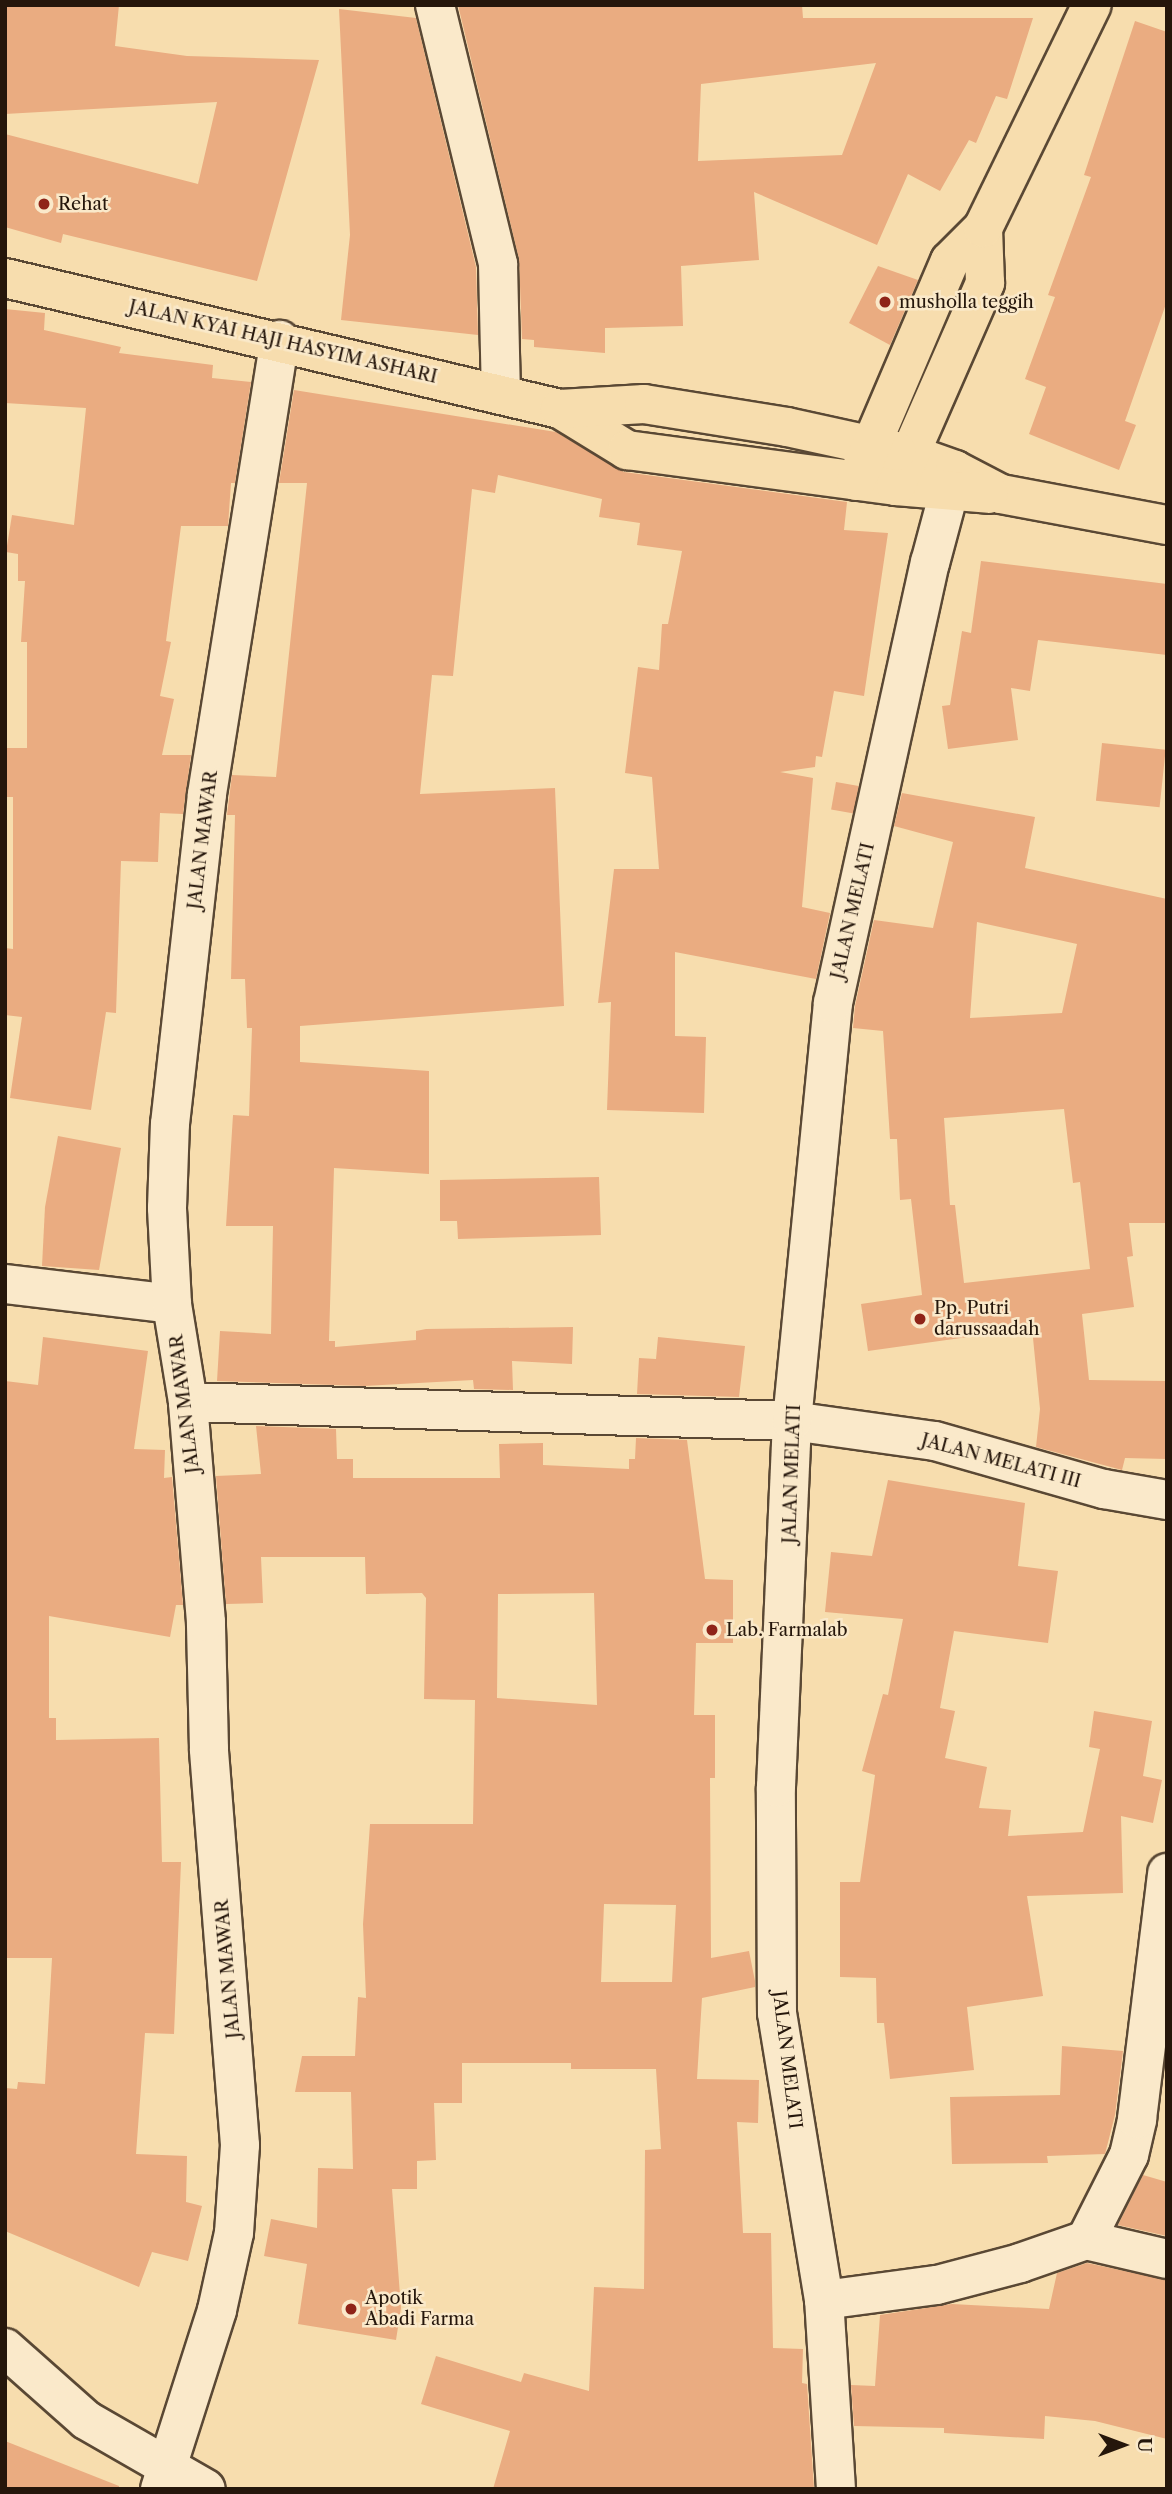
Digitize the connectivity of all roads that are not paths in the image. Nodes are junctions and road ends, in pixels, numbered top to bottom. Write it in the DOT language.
graph roads {
  1 [pos="435,5"];
  2 [pos="1092,5"];
  3 [pos="983,228"];
  4 [pos="5,278"];
  5 [pos="280,340"];
  6 [pos="501,394"];
  7 [pos="560,409"];
  8 [pos="891,462"];
  9 [pos="952,482"];
  10 [pos="1167,525"];
  11 [pos="5,1284"];
  12 [pos="172,1304"];
  13 [pos="188,1402"];
  14 [pos="792,1421"];
  15 [pos="1167,1500"];
  16 [pos="1167,1873"];
  17 [pos="1086,2240"];
  18 [pos="1167,2259"];
  19 [pos="824,2300"];
  20 [pos="5,2348"];
  21 [pos="165,2477"];
  22 [pos="206,2489"];
  23 [pos="836,2489"];
  1 -- 6 [label="street"];
  2 -- 3 [label="main road"];
  3 -- 8 [label="main road"];
  3 -- 8 [label="main road"];
  4 -- 5 [label="main road, JALAN KYAI HAJI HASYIM ASHARI"];
  5 -- 6 [label="main road, JALAN KYAI HAJI HASYIM ASHARI"];
  5 -- 12 [label="street, JALAN MAWAR"];
  6 -- 7 [label="main road, JALAN KYAI HAJI HASYIM ASHARI"];
  7 -- 8 [label="main road, JALAN KYAI HAJI HASYIM ASHARI"];
  7 -- 8 [label="main road, JALAN KYAI HAJI HASYIM ASHARI"];
  8 -- 9 [label="main road, JALAN KYAI HAJI HASYIM ASHARI"];
  9 -- 10 [label="main road, JALAN KYAI HAJI HASYIM ASHARI"];
  9 -- 14 [label="street, JALAN MELATI"];
  11 -- 12 [label="street"];
  12 -- 13 [label="street, JALAN MAWAR"];
  13 -- 14 [label="street, JALAN MELATI III"];
  13 -- 21 [label="street, JALAN MAWAR"];
  14 -- 15 [label="street, JALAN MELATI III"];
  14 -- 19 [label="street, JALAN MELATI"];
  16 -- 17 [label="street"];
  17 -- 18 [label="street"];
  17 -- 19 [label="street"];
  19 -- 23 [label="street, JALAN MELATI"];
  20 -- 21 [label="street"];
  21 -- 22 [label="street"];
}
